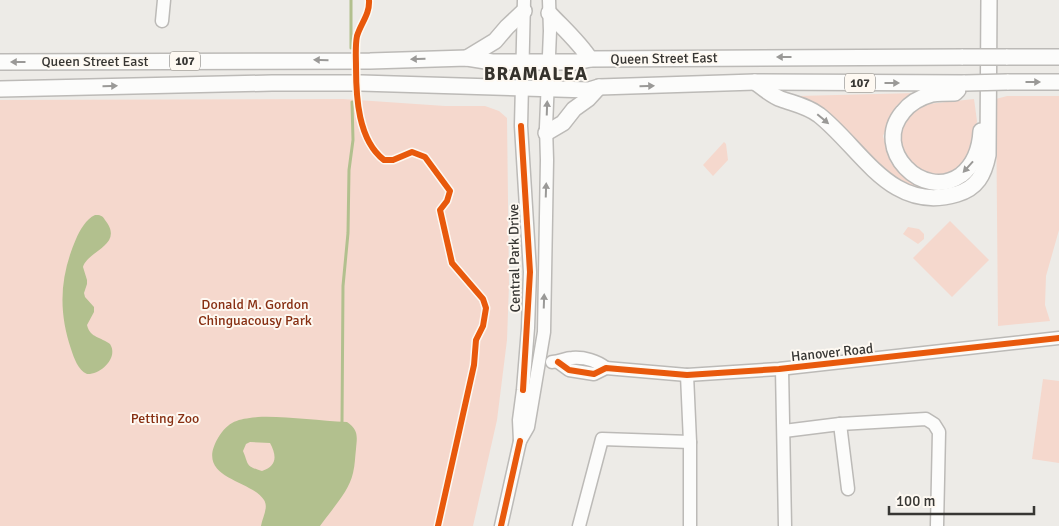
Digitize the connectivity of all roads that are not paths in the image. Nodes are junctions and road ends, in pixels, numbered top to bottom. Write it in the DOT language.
graph roads {
  1 [pos="164,0"];
  2 [pos="981,0"];
  3 [pos="989,0"];
  4 [pos="524,6"];
  5 [pos="549,6"];
  6 [pos="162,21"];
  7 [pos="1059,55"];
  8 [pos="467,58"];
  9 [pos="590,59"];
  10 [pos="0,62"];
  11 [pos="523,62"];
  12 [pos="549,62"];
  13 [pos="755,82"];
  14 [pos="1059,82"];
  15 [pos="965,83"];
  16 [pos="598,87"];
  17 [pos="522,88"];
  18 [pos="0,89"];
  19 [pos="548,89"];
  20 [pos="546,133"];
  21 [pos="1059,338"];
  22 [pos="526,360"];
  23 [pos="539,361"];
  24 [pos="782,369"];
  25 [pos="687,376"];
  26 [pos="840,424"];
  27 [pos="784,431"];
  28 [pos="520,441"];
  29 [pos="690,442"];
  30 [pos="848,489"];
  31 [pos="500,526"];
  32 [pos="579,526"];
  33 [pos="690,526"];
  34 [pos="785,526"];
  35 [pos="937,526"];
  1 -- 6 [label="street"];
  2 -- 15 [label="main road, one-way"];
  13 -- 3 [label="main road, one-way"];
  4 -- 8 [label="main road"];
  4 -- 11 [label="street, Central Park Drive"];
  5 -- 9 [label="main road"];
  5 -- 12 [label="street, Central Park Drive"];
  7 -- 9 [label="main road, Queen Street East / 107, one-way, bridge"];
  8 -- 10 [label="main road, Queen Street East / 107, one-way"];
  8 -- 11 [label="main road, Queen Street East / 107"];
  9 -- 12 [label="main road, Queen Street East / 107"];
  11 -- 12 [label="main road, Queen Street East / 107"];
  11 -- 17 [label="street, Central Park Drive"];
  12 -- 19 [label="street, Central Park Drive"];
  13 -- 15 [label="main road, Queen Street East / 107, one-way"];
  16 -- 13 [label="main road, Queen Street East / 107, one-way"];
  15 -- 14 [label="main road, Queen Street East / 107, one-way, bridge"];
  16 -- 19 [label="main road, Queen Street East / 107"];
  16 -- 20 [label="main road"];
  18 -- 17 [label="main road, Queen Street East / 107, one-way"];
  17 -- 19 [label="main road, Queen Street East / 107"];
  17 -- 22 [label="street, Central Park Drive"];
  20 -- 19 [label="street, Central Park Drive, one-way"];
  23 -- 20 [label="street, Central Park Drive, one-way"];
  21 -- 24 [label="street, Hanover Road"];
  22 -- 23 [label="street, Hanover Road"];
  22 -- 28 [label="street, Central Park Drive"];
  23 -- 25 [label="street, Hanover Road"];
  23 -- 28 [label="street, Central Park Drive"];
  24 -- 25 [label="street, Hanover Road"];
  24 -- 27 [label="street"];
  25 -- 29 [label="street"];
  26 -- 27 [label="street"];
  26 -- 30 [label="street"];
  26 -- 35 [label="street"];
  27 -- 34 [label="street"];
  28 -- 31 [label="street, Central Park Drive"];
  29 -- 32 [label="street"];
  29 -- 33 [label="street"];
}
